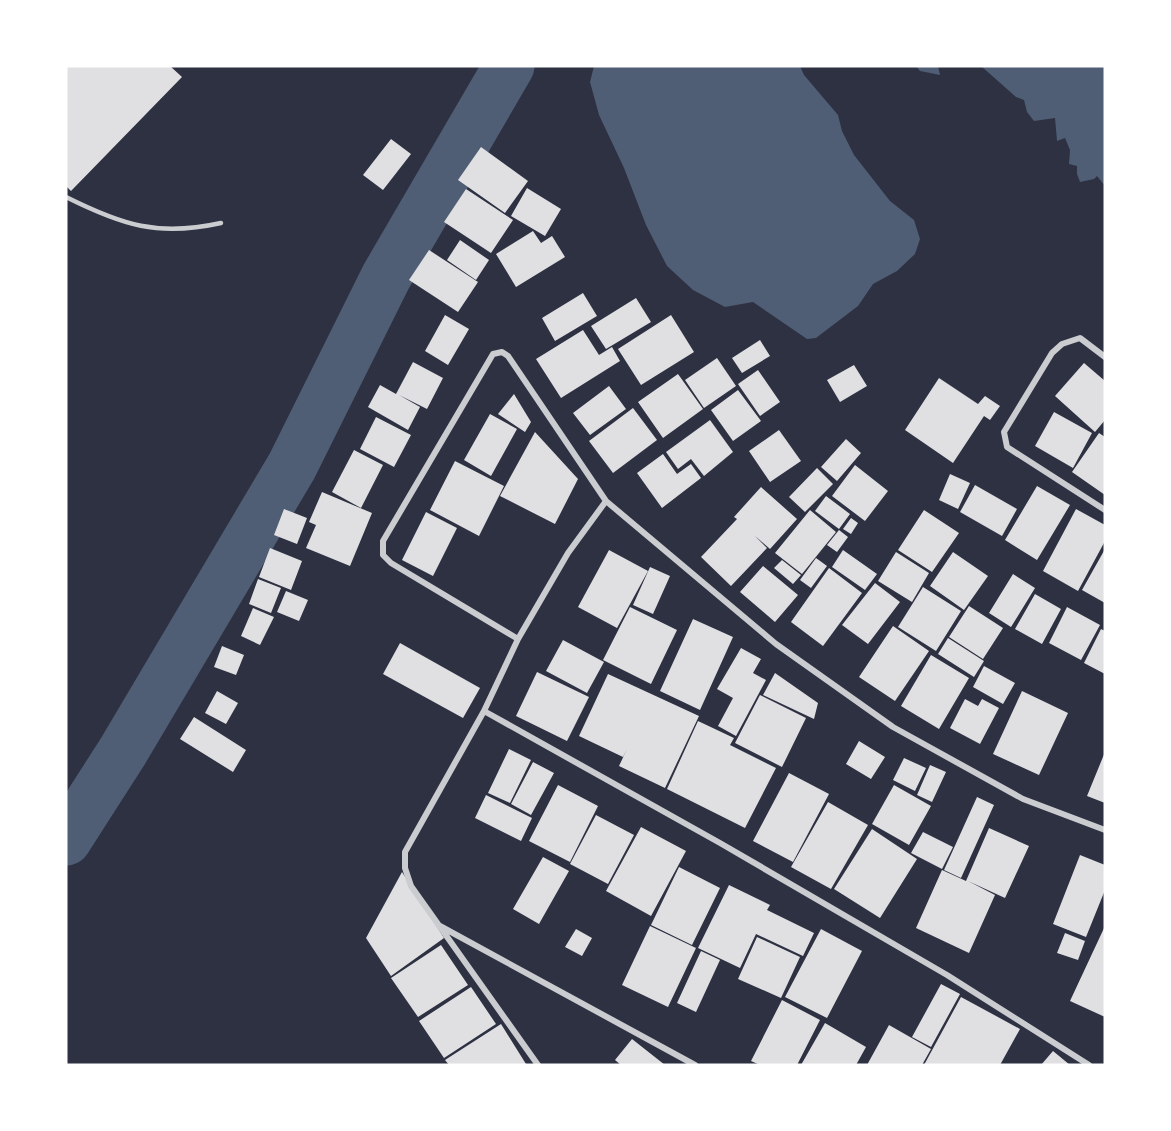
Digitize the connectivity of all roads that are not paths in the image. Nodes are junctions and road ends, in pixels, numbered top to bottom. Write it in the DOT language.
graph roads {
  1 [pos="66,197"];
  2 [pos="221,223"];
  3 [pos="1105,357"];
  4 [pos="606,501"];
  5 [pos="1105,510"];
  6 [pos="518,639"];
  7 [pos="484,711"];
  8 [pos="1105,830"];
  9 [pos="439,925"];
  10 [pos="538,1065"];
  11 [pos="695,1065"];
  12 [pos="1089,1065"];
  1 -- 2 [label="lane"];
  3 -- 5 [label="street"];
  4 -- 6 [label="street"];
  4 -- 6 [label="street"];
  4 -- 8 [label="street"];
  6 -- 7 [label="street"];
  7 -- 9 [label="street"];
  7 -- 12 [label="street"];
  9 -- 10 [label="street"];
  9 -- 11 [label="street"];
}
